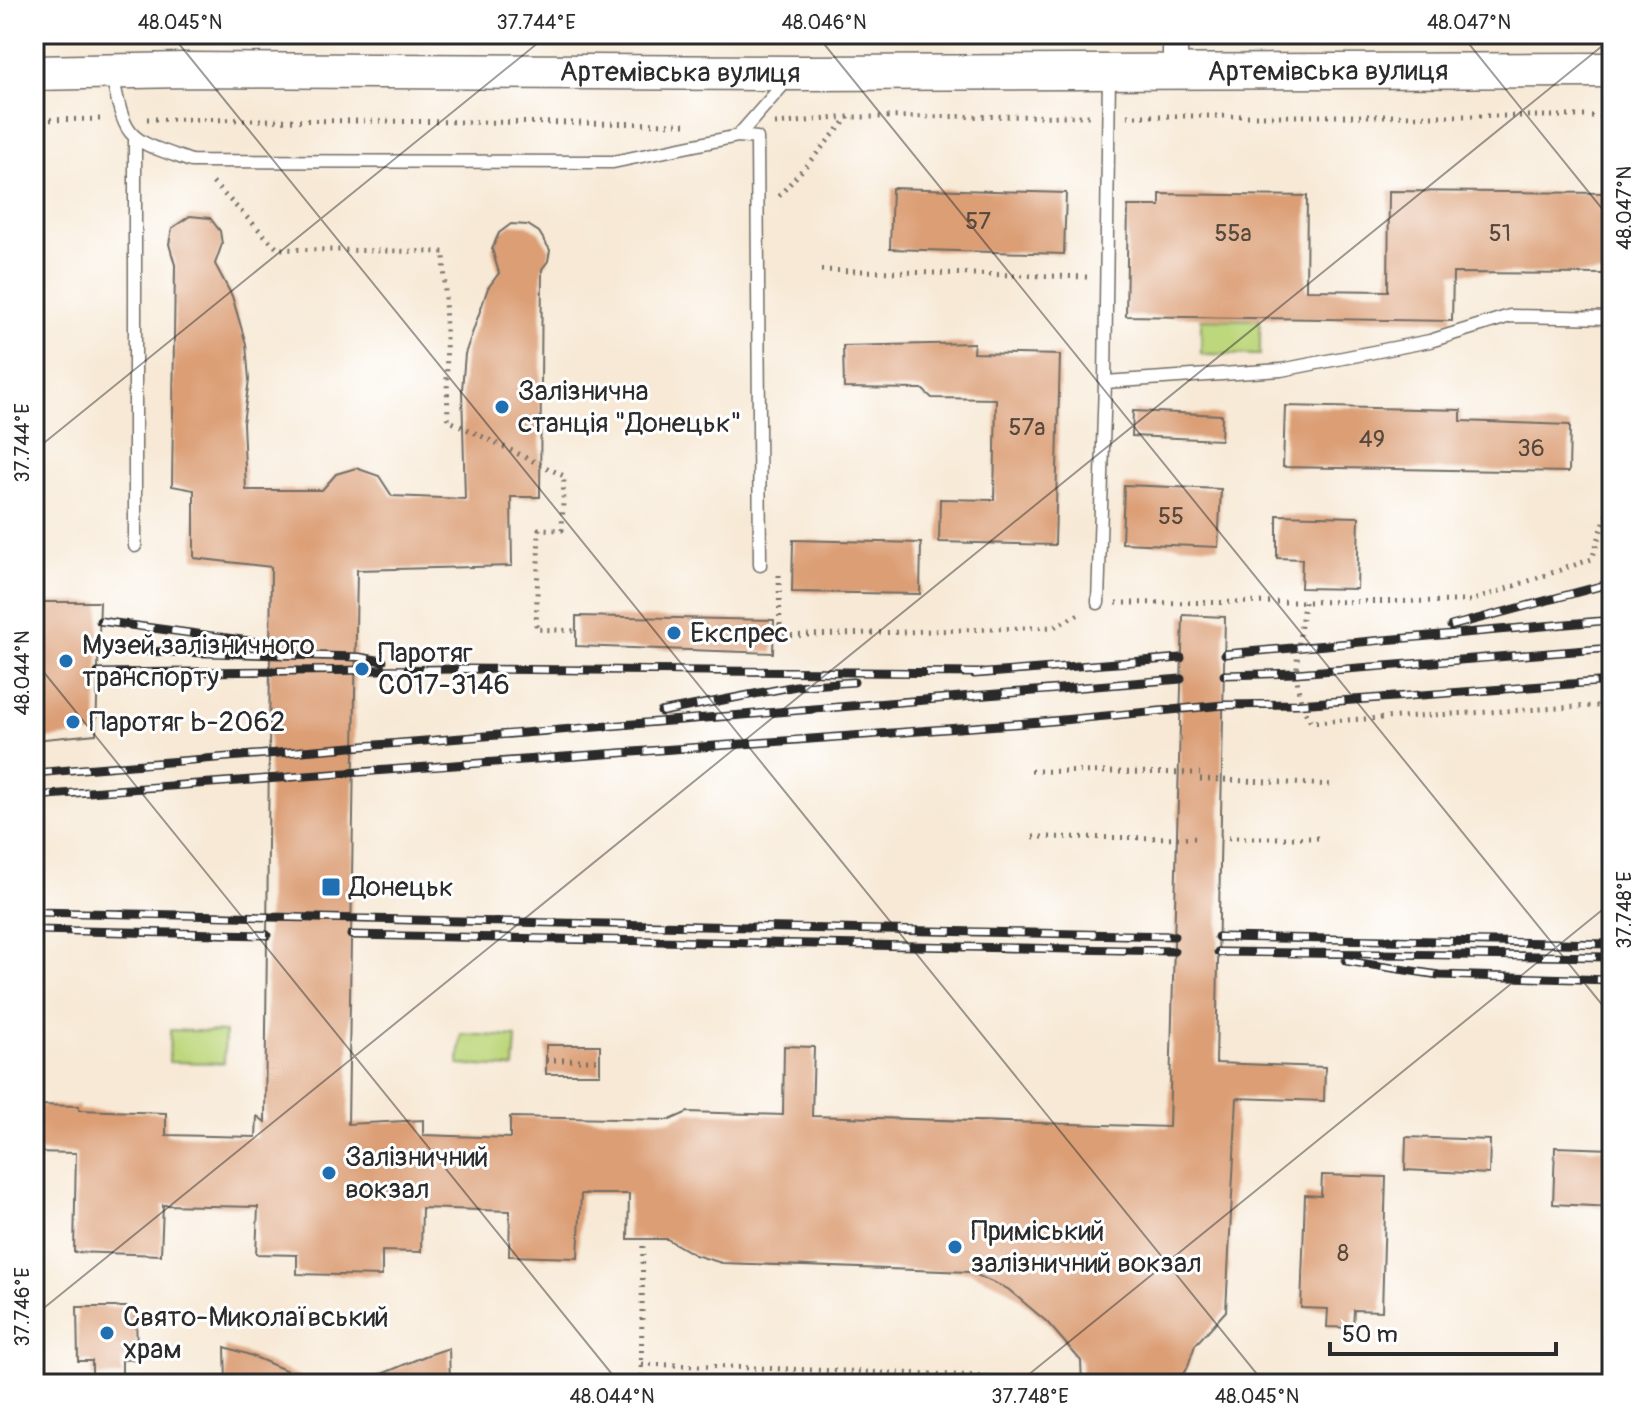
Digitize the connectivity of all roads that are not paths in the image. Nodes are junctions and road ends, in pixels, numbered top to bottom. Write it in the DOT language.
graph roads {
  1 [pos="1175,34"];
  2 [pos="1612,70"];
  3 [pos="112,71"];
  4 [pos="1109,71"];
  5 [pos="1175,72"];
  6 [pos="34,73"];
  7 [pos="794,73"];
  8 [pos="738,136"];
  9 [pos="135,141"];
  10 [pos="1612,318"];
  11 [pos="1105,382"];
  12 [pos="135,546"];
  13 [pos="760,565"];
  14 [pos="1098,603"];
  1 -- 5 [label="street"];
  2 -- 5 [label="main road, Артемівська вулиця"];
  3 -- 6 [label="main road, Артемівська вулиця"];
  3 -- 7 [label="main road, Артемівська вулиця"];
  3 -- 9 [label="lane"];
  4 -- 5 [label="main road, Артемівська вулиця"];
  4 -- 7 [label="main road, Артемівська вулиця"];
  4 -- 11 [label="lane"];
  7 -- 8 [label="lane"];
  8 -- 9 [label="lane"];
  8 -- 13 [label="lane"];
  9 -- 12 [label="lane"];
  10 -- 11 [label="lane"];
  11 -- 14 [label="lane"];
}
